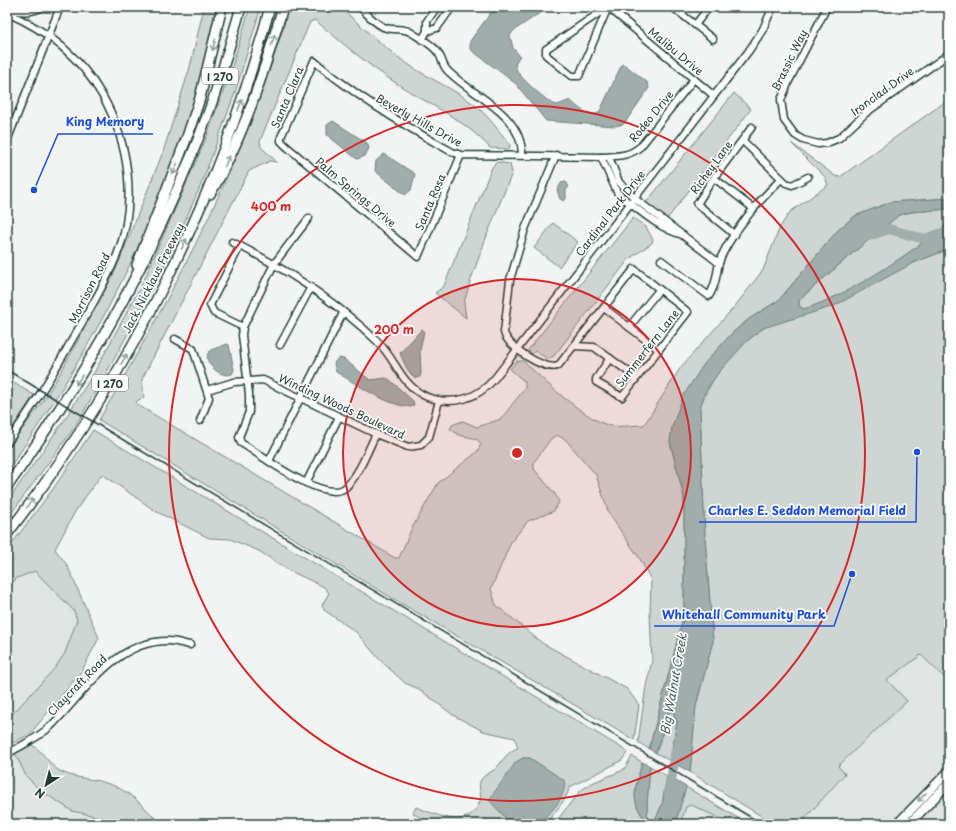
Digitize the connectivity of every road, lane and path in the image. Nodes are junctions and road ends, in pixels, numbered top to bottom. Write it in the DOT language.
graph roads {
  1 [pos="42,7"];
  2 [pos="60,7"];
  3 [pos="222,7"];
  4 [pos="241,7"];
  5 [pos="270,7"];
  6 [pos="283,7"];
  7 [pos="360,7"];
  8 [pos="437,7"];
  9 [pos="452,7"];
  10 [pos="608,7"];
  11 [pos="709,7"];
  12 [pos="774,7"];
  13 [pos="827,7"];
  14 [pos="675,9"];
  15 [pos="7,10"];
  16 [pos="7,13"];
  17 [pos="695,25"];
  18 [pos="427,31"];
  19 [pos="48,35"];
  20 [pos="713,39"];
  21 [pos="422,40"];
  22 [pos="949,54"];
  23 [pos="314,61"];
  24 [pos="694,78"];
  25 [pos="713,95"];
  26 [pos="752,127"];
  27 [pos="803,140"];
  28 [pos="7,141"];
  29 [pos="281,141"];
  30 [pos="743,141"];
  31 [pos="461,155"];
  32 [pos="522,155"];
  33 [pos="556,155"];
  34 [pos="617,156"];
  35 [pos="600,157"];
  36 [pos="609,157"];
  37 [pos="808,177"];
  38 [pos="714,178"];
  39 [pos="780,179"];
  40 [pos="632,200"];
  41 [pos="754,209"];
  42 [pos="309,218"];
  43 [pos="195,220"];
  44 [pos="735,235"];
  45 [pos="232,242"];
  46 [pos="240,246"];
  47 [pos="418,257"];
  48 [pos="661,260"];
  49 [pos="719,263"];
  50 [pos="274,264"];
  51 [pos="132,284"];
  52 [pos="311,287"];
  53 [pos="659,290"];
  54 [pos="604,308"];
  55 [pos="343,313"];
  56 [pos="243,327"];
  57 [pos="630,327"];
  58 [pos="175,339"];
  59 [pos="280,345"];
  60 [pos="574,346"];
  61 [pos="517,349"];
  62 [pos="658,349"];
  63 [pos="610,358"];
  64 [pos="636,377"];
  65 [pos="248,380"];
  66 [pos="207,390"];
  67 [pos="300,398"];
  68 [pos="439,401"];
  69 [pos="339,417"];
  70 [pos="200,421"];
  71 [pos="376,434"];
  72 [pos="7,443"];
  73 [pos="269,461"];
  74 [pos="306,484"];
  75 [pos="7,487"];
  76 [pos="7,534"];
  77 [pos="190,645"];
  78 [pos="7,754"];
  79 [pos="949,771"];
  80 [pos="949,783"];
  81 [pos="897,824"];
  82 [pos="909,824"];
  1 -- 15 [label="street"];
  2 -- 19 [label="street"];
  3 -- 51 [label="highway, one-way"];
  4 -- 51 [label="highway, Jack Nicklaus Freeway / I 270"];
  43 -- 5 [label="highway, Jack Nicklaus Freeway / I 270, one-way"];
  43 -- 6 [label="highway, one-way"];
  7 -- 21 [label="street"];
  8 -- 18 [label="street"];
  9 -- 18 [label="street"];
  10 -- 10 [label="street"];
  10 -- 24 [label="street, Malibu Drive"];
  11 -- 17 [label="street"];
  12 -- 25 [label="street, Cardinal Park Drive"];
  13 -- 27 [label="street, Brassic Way"];
  14 -- 17 [label="street"];
  16 -- 19 [label="street, Morrison Road"];
  17 -- 20 [label="street"];
  18 -- 21 [label="street"];
  19 -- 28 [label="street"];
  19 -- 72 [label="street, Morrison Road"];
  21 -- 32 [label="street"];
  22 -- 27 [label="street, Ironclad Drive"];
  23 -- 29 [label="street, Santa Clara"];
  23 -- 31 [label="street, Beverly Hills Drive"];
  24 -- 25 [label="street, Malibu Drive"];
  24 -- 34 [label="street, Rodeo Drive"];
  25 -- 40 [label="street, Cardinal Park Drive"];
  26 -- 30 [label="street, Richey Lane"];
  29 -- 47 [label="street, Palm Springs Drive"];
  30 -- 38 [label="street, Richey Lane"];
  30 -- 39 [label="street, Richey Lane"];
  31 -- 32 [label="street, Beverly Hills Drive"];
  31 -- 47 [label="street, Santa Rosa"];
  32 -- 33 [label="street, Beverly Hills Drive"];
  33 -- 35 [label="street, Beverly Hills Drive"];
  33 -- 61 [label="street"];
  34 -- 36 [label="street, Beverly Hills Drive"];
  35 -- 36 [label="street, Beverly Hills Drive"];
  35 -- 40 [label="street"];
  36 -- 40 [label="street"];
  37 -- 39 [label="street"];
  38 -- 41 [label="street"];
  38 -- 44 [label="street, Richey Lane"];
  39 -- 41 [label="street"];
  40 -- 49 [label="street"];
  40 -- 61 [label="street, Cardinal Park Drive"];
  41 -- 44 [label="street"];
  42 -- 50 [label="street"];
  76 -- 43 [label="highway, Jack Nicklaus Freeway / I 270, one-way"];
  44 -- 49 [label="street"];
  45 -- 46 [label="street"];
  46 -- 50 [label="street"];
  46 -- 56 [label="street"];
  48 -- 49 [label="street"];
  50 -- 52 [label="street"];
  50 -- 56 [label="street"];
  51 -- 75 [label="highway, Jack Nicklaus Freeway / I 270, one-way"];
  52 -- 55 [label="street"];
  52 -- 59 [label="street"];
  53 -- 54 [label="street"];
  53 -- 57 [label="street"];
  53 -- 62 [label="street, Summerfern Lane"];
  54 -- 57 [label="street"];
  54 -- 60 [label="street"];
  55 -- 67 [label="street"];
  55 -- 68 [label="street"];
  56 -- 65 [label="street"];
  57 -- 62 [label="street"];
  58 -- 66 [label="street"];
  60 -- 61 [label="street"];
  60 -- 63 [label="street"];
  61 -- 68 [label="street, Cardinal Park Drive"];
  62 -- 64 [label="street, Summerfern Lane"];
  63 -- 64 [label="street"];
  63 -- 64 [label="street, Summerfern Lane"];
  65 -- 66 [label="street, Winding Woods Boulevard"];
  65 -- 67 [label="street, Winding Woods Boulevard"];
  65 -- 73 [label="street"];
  66 -- 70 [label="street"];
  67 -- 69 [label="street, Winding Woods Boulevard"];
  67 -- 73 [label="street"];
  68 -- 71 [label="street, Winding Woods Boulevard"];
  69 -- 71 [label="street, Winding Woods Boulevard"];
  69 -- 74 [label="street"];
  71 -- 74 [label="street"];
  73 -- 74 [label="street"];
  77 -- 78 [label="street, Claycraft Road"];
  79 -- 81 [label="main road, one-way"];
  80 -- 82 [label="main road"];
}
